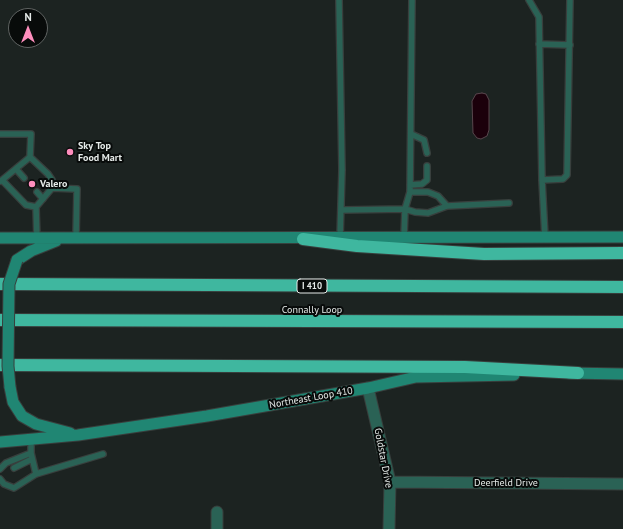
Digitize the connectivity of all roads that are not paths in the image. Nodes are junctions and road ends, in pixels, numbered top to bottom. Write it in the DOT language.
graph roads {
  1 [pos="339,0"];
  2 [pos="412,0"];
  3 [pos="529,0"];
  4 [pos="570,0"];
  5 [pos="539,44"];
  6 [pos="570,45"];
  7 [pos="0,134"];
  8 [pos="411,134"];
  9 [pos="428,153"];
  10 [pos="30,158"];
  11 [pos="427,166"];
  12 [pos="16,169"];
  13 [pos="24,178"];
  14 [pos="542,180"];
  15 [pos="2,181"];
  16 [pos="52,188"];
  17 [pos="410,188"];
  18 [pos="37,192"];
  19 [pos="43,198"];
  20 [pos="509,203"];
  21 [pos="447,206"];
  22 [pos="36,207"];
  23 [pos="405,209"];
  24 [pos="341,210"];
  25 [pos="545,237"];
  26 [pos="623,237"];
  27 [pos="0,238"];
  28 [pos="64,238"];
  29 [pos="76,238"];
  30 [pos="303,238"];
  31 [pos="340,238"];
  32 [pos="404,238"];
  33 [pos="37,239"];
  34 [pos="623,252"];
  35 [pos="0,284"];
  36 [pos="623,287"];
  37 [pos="0,320"];
  38 [pos="623,322"];
  39 [pos="0,366"];
  40 [pos="578,373"];
  41 [pos="623,374"];
  42 [pos="368,388"];
  43 [pos="78,435"];
  44 [pos="31,439"];
  45 [pos="0,442"];
  46 [pos="103,454"];
  47 [pos="32,456"];
  48 [pos="25,464"];
  49 [pos="14,468"];
  50 [pos="0,469"];
  51 [pos="19,473"];
  52 [pos="36,474"];
  53 [pos="4,482"];
  54 [pos="390,482"];
  55 [pos="623,484"];
  56 [pos="217,512"];
  57 [pos="217,529"];
  58 [pos="389,529"];
  1 -- 24 [label="lane"];
  2 -- 8 [label="lane"];
  3 -- 5 [label="lane"];
  4 -- 6 [label="lane"];
  5 -- 6 [label="lane"];
  5 -- 14 [label="lane"];
  6 -- 14 [label="lane"];
  7 -- 10 [label="lane"];
  8 -- 9 [label="lane"];
  8 -- 17 [label="lane"];
  10 -- 12 [label="lane"];
  10 -- 16 [label="lane"];
  11 -- 17 [label="lane"];
  12 -- 13 [label="lane"];
  12 -- 15 [label="lane"];
  14 -- 25 [label="lane"];
  15 -- 22 [label="lane"];
  16 -- 19 [label="lane"];
  16 -- 29 [label="lane"];
  17 -- 21 [label="lane"];
  17 -- 23 [label="lane"];
  18 -- 19 [label="lane"];
  19 -- 22 [label="lane"];
  20 -- 21 [label="lane"];
  21 -- 23 [label="lane"];
  22 -- 33 [label="lane"];
  23 -- 24 [label="lane"];
  23 -- 32 [label="lane"];
  24 -- 31 [label="lane"];
  25 -- 26 [label="main road"];
  25 -- 32 [label="main road"];
  27 -- 33 [label="main road"];
  28 -- 29 [label="main road"];
  28 -- 33 [label="main road"];
  28 -- 43 [label="main road, bridge"];
  29 -- 30 [label="main road"];
  30 -- 31 [label="main road"];
  30 -- 34 [label="highway"];
  31 -- 32 [label="main road"];
  35 -- 36 [label="highway, I 410"];
  37 -- 38 [label="highway, Connally Loop"];
  39 -- 40 [label="highway"];
  40 -- 41 [label="main road, Northeast Loop 410"];
  40 -- 42 [label="main road, Northeast Loop 410"];
  42 -- 43 [label="main road, Northeast Loop 410"];
  42 -- 54 [label="street, Goldstar Drive"];
  43 -- 44 [label="main road, Northeast Loop 410"];
  44 -- 45 [label="main road, Northeast Loop 410"];
  44 -- 47 [label="lane"];
  46 -- 52 [label="lane"];
  47 -- 48 [label="lane"];
  47 -- 50 [label="lane"];
  47 -- 52 [label="lane"];
  48 -- 49 [label="lane"];
  48 -- 51 [label="lane"];
  52 -- 53 [label="lane"];
  54 -- 55 [label="street, Deerfield Drive"];
  54 -- 58 [label="street, Goldstar Drive"];
  56 -- 57 [label="street"];
}
